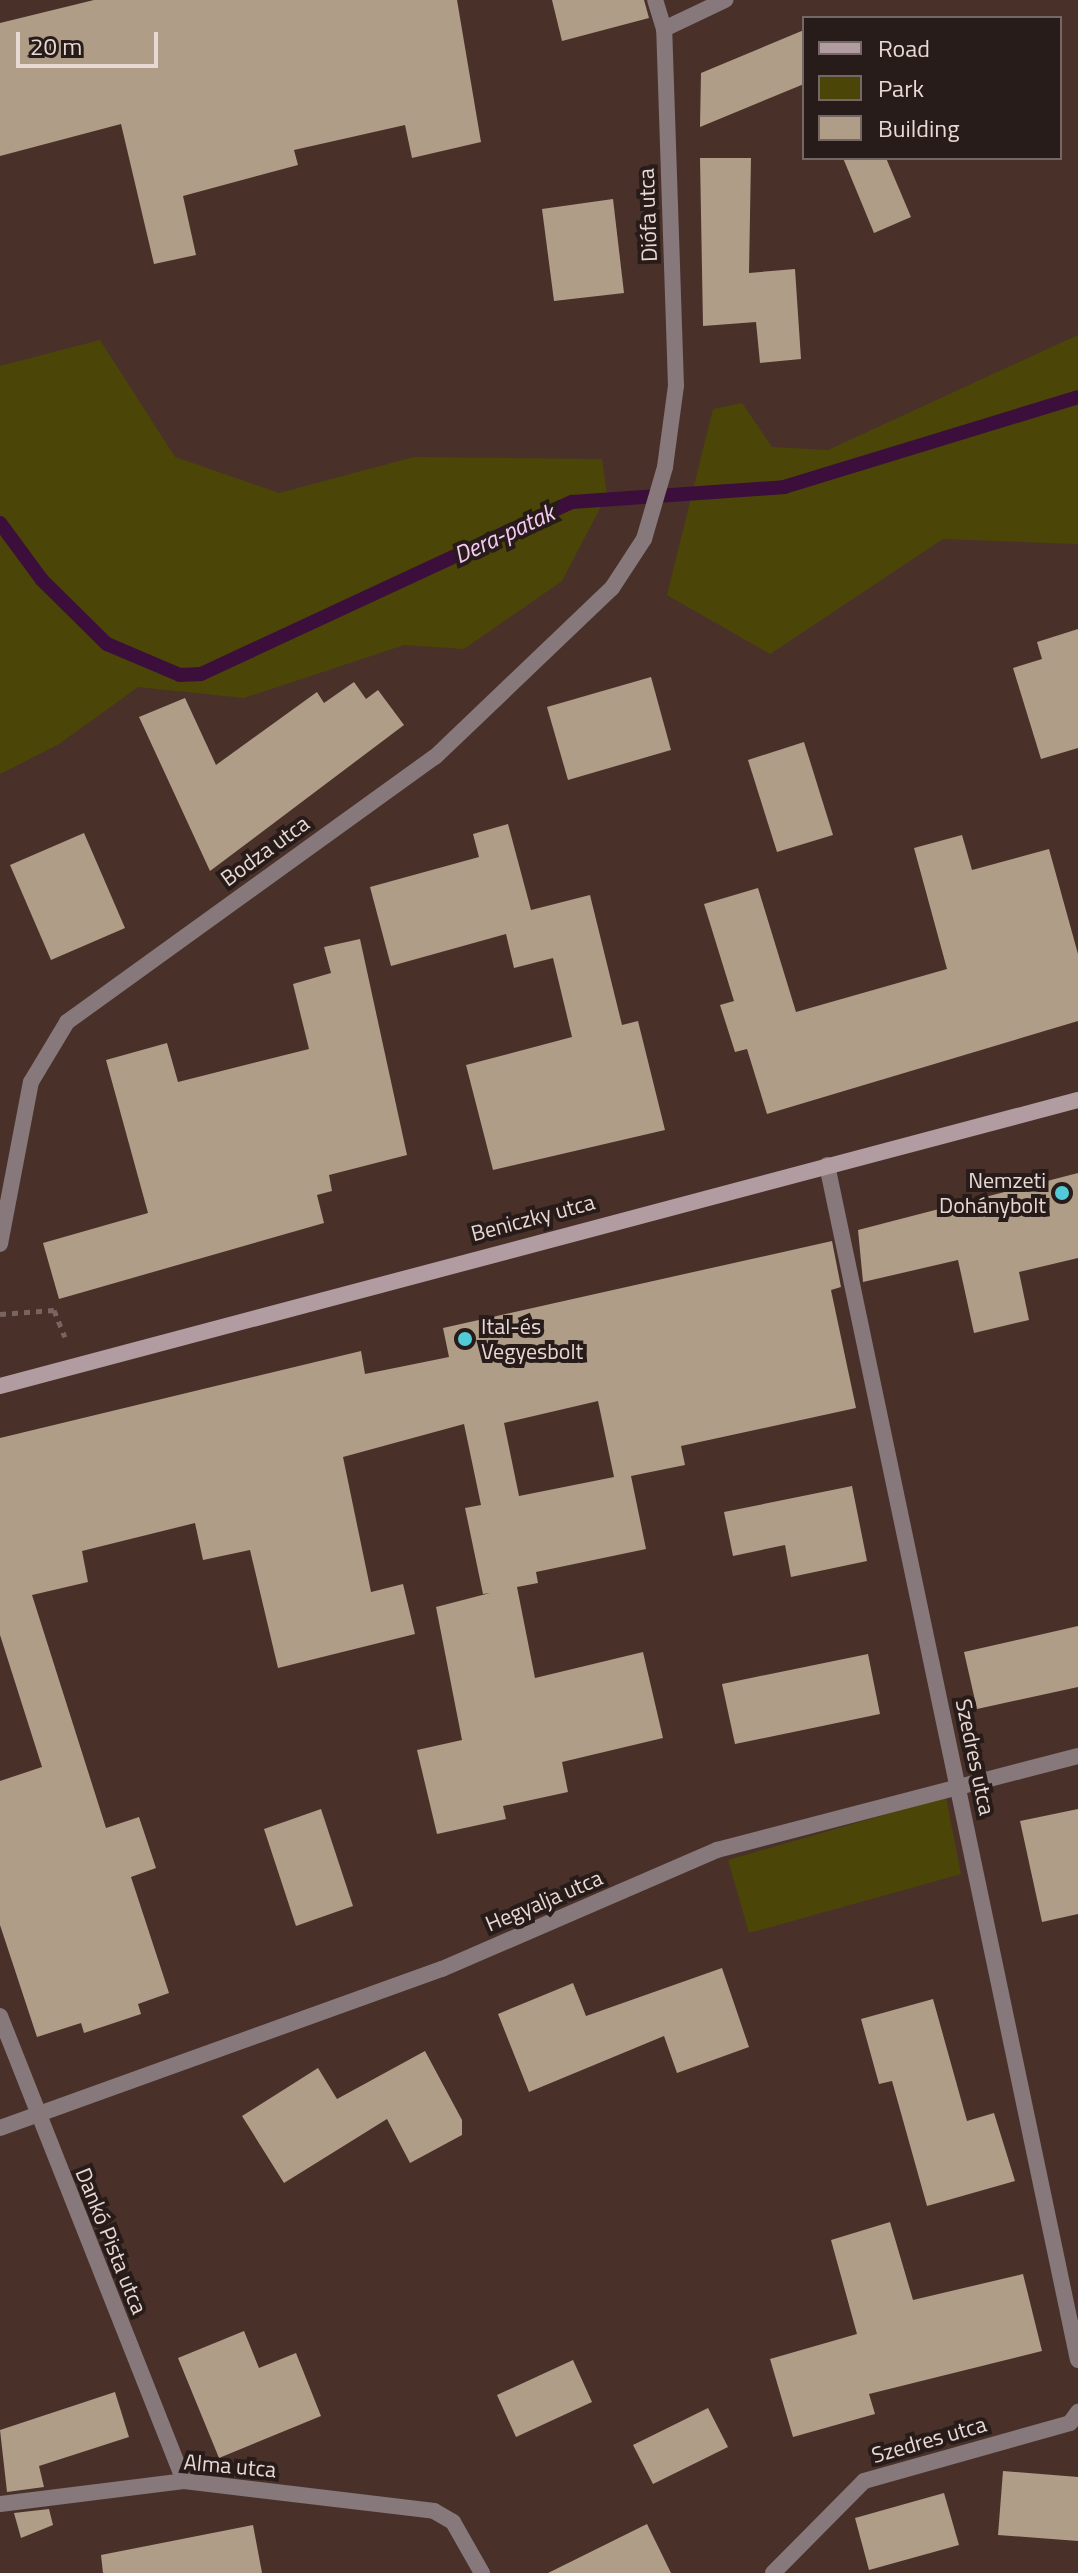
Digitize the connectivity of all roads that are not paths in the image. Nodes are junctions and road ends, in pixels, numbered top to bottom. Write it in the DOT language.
graph roads {
  1 [pos="655,0"];
  2 [pos="725,0"];
  3 [pos="664,29"];
  4 [pos="644,539"];
  5 [pos="1078,1100"];
  6 [pos="827,1165"];
  7 [pos="0,1244"];
  8 [pos="0,1386"];
  9 [pos="1078,1756"];
  10 [pos="958,1782"];
  11 [pos="0,2016"];
  12 [pos="36,2115"];
  13 [pos="0,2128"];
  14 [pos="1078,2360"];
  15 [pos="1078,2412"];
  16 [pos="184,2481"];
  17 [pos="0,2504"];
  18 [pos="482,2573"];
  19 [pos="773,2573"];
  1 -- 3 [label="street, Diófa utca"];
  2 -- 3 [label="street"];
  3 -- 4 [label="street, Diófa utca"];
  4 -- 7 [label="street, Bodza utca"];
  5 -- 6 [label="main road, Beniczky utca"];
  6 -- 8 [label="main road, Beniczky utca"];
  6 -- 10 [label="street, Szedres utca"];
  9 -- 10 [label="street, Hegyalja utca"];
  10 -- 12 [label="street, Hegyalja utca"];
  10 -- 14 [label="street, Szedres utca"];
  11 -- 12 [label="street, Dankó Pista utca"];
  12 -- 13 [label="street, Hegyalja utca"];
  12 -- 16 [label="street, Dankó Pista utca"];
  15 -- 19 [label="street, Szedres utca"];
  16 -- 17 [label="street, Alma utca"];
  16 -- 18 [label="street, Alma utca"];
}
